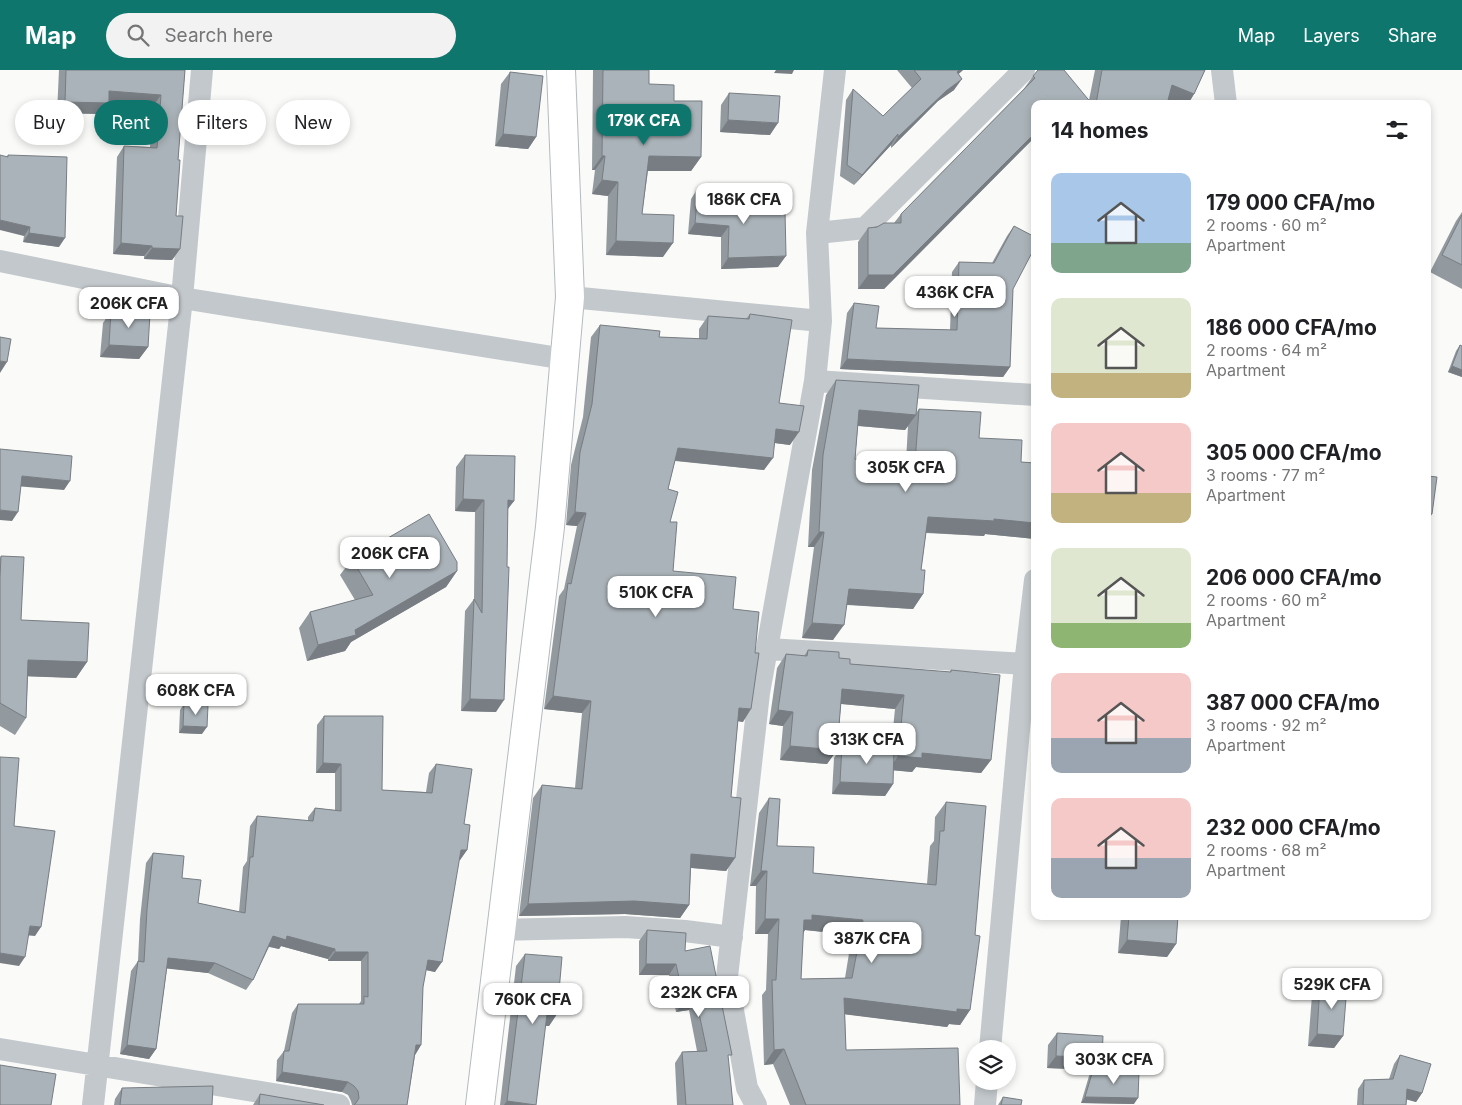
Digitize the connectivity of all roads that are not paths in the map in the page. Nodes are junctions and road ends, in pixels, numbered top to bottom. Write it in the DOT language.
graph roads {
  1 [pos="202,70"];
  2 [pos="561,70"];
  3 [pos="835,70"];
  4 [pos="1024,70"];
  5 [pos="1222,70"];
  6 [pos="1226,100"];
  7 [pos="817,233"];
  8 [pos="0,262"];
  9 [pos="570,297"];
  10 [pos="182,298"];
  11 [pos="821,321"];
  12 [pos="564,359"];
  13 [pos="815,381"];
  14 [pos="1031,395"];
  15 [pos="1031,614"];
  16 [pos="767,649"];
  17 [pos="1025,664"];
  18 [pos="502,930"];
  19 [pos="732,936"];
  20 [pos="991,1040"];
  21 [pos="0,1049"];
  22 [pos="97,1065"];
  23 [pos="986,1090"];
  24 [pos="93,1105"];
  25 [pos="339,1105"];
  26 [pos="480,1105"];
  27 [pos="756,1105"];
  28 [pos="985,1105"];
  1 -- 10 [label="street"];
  2 -- 9 [label="main road"];
  3 -- 7 [label="street"];
  4 -- 7 [label="street"];
  5 -- 6 [label="street"];
  7 -- 11 [label="street"];
  8 -- 10 [label="street"];
  9 -- 11 [label="street"];
  9 -- 12 [label="main road"];
  10 -- 12 [label="street"];
  10 -- 22 [label="street"];
  11 -- 13 [label="street"];
  12 -- 18 [label="main road"];
  13 -- 14 [label="street"];
  13 -- 16 [label="street"];
  15 -- 17 [label="street"];
  16 -- 17 [label="street"];
  16 -- 19 [label="street"];
  17 -- 20 [label="street"];
  18 -- 19 [label="street"];
  18 -- 26 [label="main road"];
  19 -- 27 [label="street"];
  21 -- 22 [label="street"];
  22 -- 24 [label="street"];
  22 -- 25 [label="street"];
  23 -- 28 [label="street"];
}
